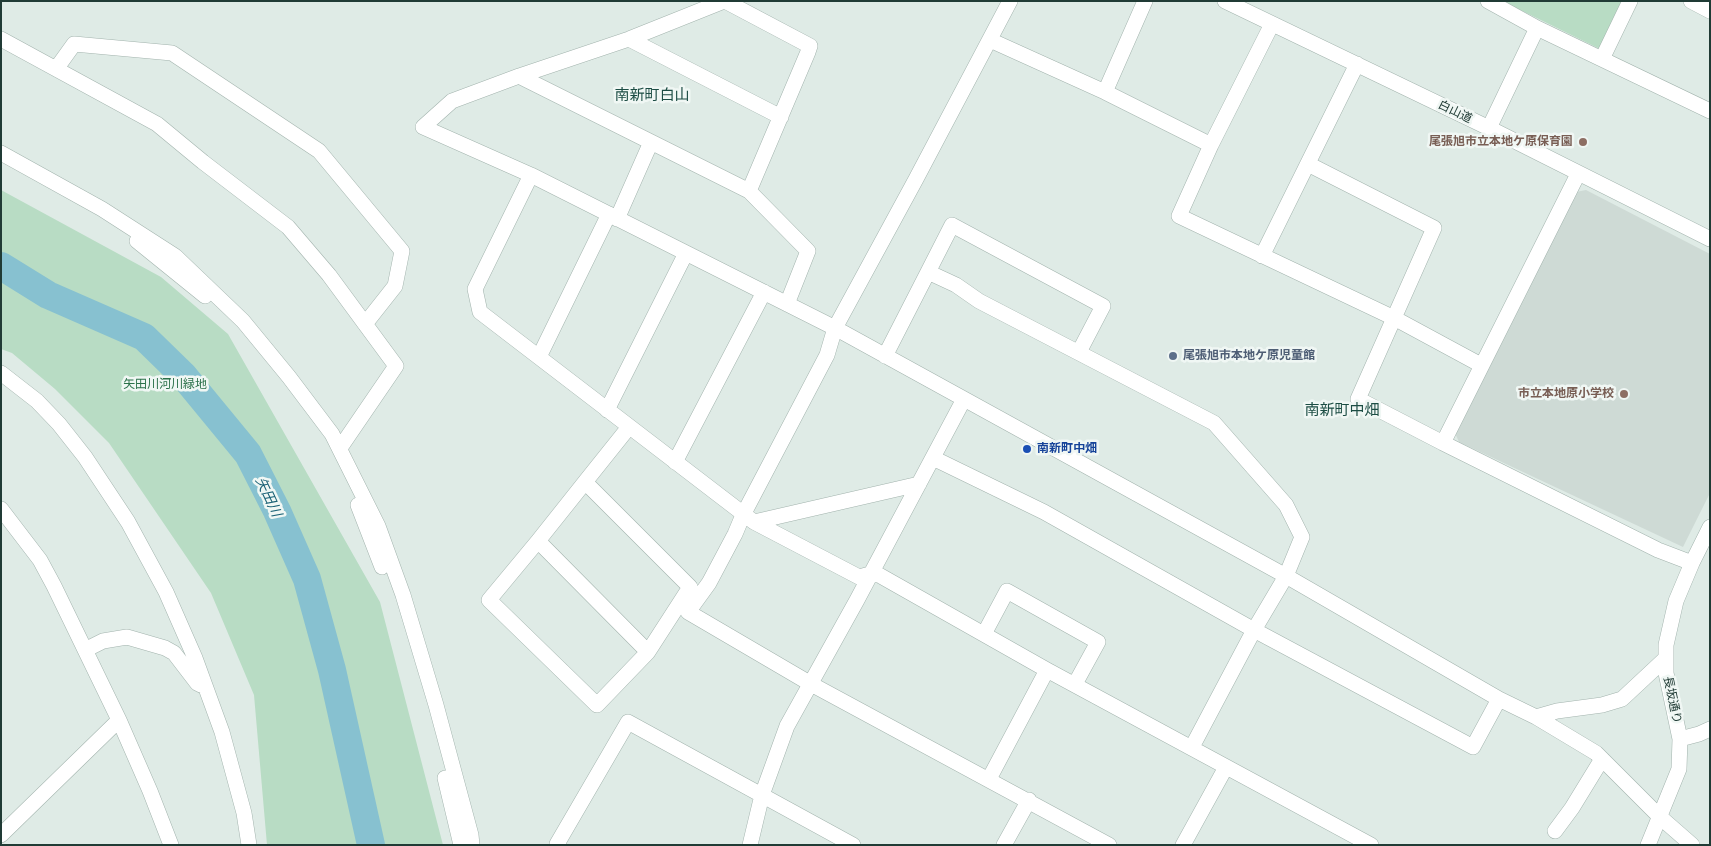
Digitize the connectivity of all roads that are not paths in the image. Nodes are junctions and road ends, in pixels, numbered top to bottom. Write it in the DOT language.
graph roads {
  1 [pos="724,1"];
  2 [pos="1010,1"];
  3 [pos="1145,1"];
  4 [pos="1225,1"];
  5 [pos="1488,1"];
  6 [pos="1630,1"];
  7 [pos="1691,1"];
  8 [pos="1710,10"];
  9 [pos="1272,24"];
  10 [pos="1537,28"];
  11 [pos="1,38"];
  12 [pos="629,39"];
  13 [pos="990,40"];
  14 [pos="1602,59"];
  15 [pos="1357,64"];
  16 [pos="56,69"];
  17 [pos="519,76"];
  18 [pos="1105,92"];
  19 [pos="1710,111"];
  20 [pos="781,118"];
  21 [pos="1489,128"];
  22 [pos="651,142"];
  23 [pos="1211,145"];
  24 [pos="1,153"];
  25 [pos="1,161"];
  26 [pos="1308,164"];
  27 [pos="1578,174"];
  28 [pos="531,176"];
  29 [pos="749,191"];
  30 [pos="613,217"];
  31 [pos="1710,239"];
  32 [pos="686,253"];
  33 [pos="1262,256"];
  34 [pos="928,272"];
  35 [pos="764,292"];
  36 [pos="787,304"];
  37 [pos="1394,318"];
  38 [pos="366,324"];
  39 [pos="836,328"];
  40 [pos="1079,352"];
  41 [pos="885,356"];
  42 [pos="538,357"];
  43 [pos="1481,365"];
  44 [pos="1,373"];
  45 [pos="964,399"];
  46 [pos="607,410"];
  47 [pos="629,427"];
  48 [pos="1443,443"];
  49 [pos="340,448"];
  50 [pos="933,458"];
  51 [pos="675,462"];
  52 [pos="585,482"];
  53 [pos="919,484"];
  54 [pos="1,509"];
  55 [pos="749,519"];
  56 [pos="1710,527"];
  57 [pos="538,541"];
  58 [pos="1692,563"];
  59 [pos="870,574"];
  60 [pos="1286,576"];
  61 [pos="687,604"];
  62 [pos="1254,630"];
  63 [pos="984,634"];
  64 [pos="85,650"];
  65 [pos="648,652"];
  66 [pos="1666,658"];
  67 [pos="1047,670"];
  68 [pos="810,684"];
  69 [pos="1075,684"];
  70 [pos="205,687"];
  71 [pos="1500,700"];
  72 [pos="1536,718"];
  73 [pos="119,720"];
  74 [pos="1710,729"];
  75 [pos="1680,739"];
  76 [pos="1192,747"];
  77 [pos="1602,759"];
  78 [pos="1226,767"];
  79 [pos="989,779"];
  80 [pos="762,795"];
  81 [pos="1029,800"];
  82 [pos="1660,816"];
  83 [pos="1555,831"];
  84 [pos="1,835"];
  85 [pos="171,845"];
  86 [pos="249,845"];
  87 [pos="461,845"];
  88 [pos="472,845"];
  89 [pos="559,845"];
  90 [pos="750,845"];
  91 [pos="853,845"];
  92 [pos="1004,845"];
  93 [pos="1109,845"];
  94 [pos="1183,845"];
  95 [pos="1371,845"];
  96 [pos="1648,845"];
  97 [pos="1692,845"];
  1 -- 12 [label="street"];
  1 -- 20 [label="street"];
  2 -- 13 [label="street"];
  3 -- 18 [label="street"];
  4 -- 9 [label="street, 白山道"];
  5 -- 10 [label="street"];
  6 -- 14 [label="street"];
  7 -- 8 [label="street"];
  9 -- 15 [label="street, 白山道"];
  9 -- 23 [label="street"];
  10 -- 14 [label="street"];
  10 -- 21 [label="street"];
  11 -- 16 [label="street"];
  12 -- 17 [label="street"];
  12 -- 20 [label="street"];
  13 -- 18 [label="street"];
  13 -- 39 [label="street"];
  14 -- 19 [label="street"];
  15 -- 21 [label="street, 白山道"];
  15 -- 26 [label="street"];
  16 -- 38 [label="street"];
  16 -- 38 [label="street"];
  17 -- 22 [label="street"];
  17 -- 28 [label="street"];
  18 -- 23 [label="street"];
  20 -- 29 [label="street"];
  21 -- 27 [label="street, 白山道"];
  22 -- 29 [label="street"];
  22 -- 30 [label="street"];
  23 -- 33 [label="street"];
  24 -- 49 [label="street"];
  25 -- 87 [label="street"];
  26 -- 33 [label="street"];
  26 -- 37 [label="street"];
  27 -- 31 [label="street, 白山道"];
  27 -- 43 [label="street"];
  28 -- 30 [label="street"];
  28 -- 42 [label="street"];
  29 -- 36 [label="street"];
  30 -- 32 [label="street"];
  30 -- 42 [label="street"];
  32 -- 35 [label="street"];
  32 -- 46 [label="street"];
  33 -- 37 [label="street"];
  34 -- 40 [label="street"];
  34 -- 40 [label="street"];
  34 -- 41 [label="street"];
  35 -- 36 [label="street"];
  35 -- 51 [label="street"];
  36 -- 39 [label="street"];
  37 -- 43 [label="street"];
  37 -- 48 [label="street"];
  38 -- 49 [label="street"];
  39 -- 41 [label="street"];
  39 -- 55 [label="street"];
  40 -- 60 [label="street"];
  41 -- 45 [label="street"];
  42 -- 46 [label="street"];
  43 -- 48 [label="street"];
  44 -- 70 [label="street"];
  45 -- 50 [label="street"];
  45 -- 60 [label="street"];
  46 -- 47 [label="street"];
  47 -- 51 [label="street"];
  47 -- 52 [label="street"];
  48 -- 58 [label="street"];
  49 -- 88 [label="street"];
  50 -- 53 [label="street"];
  50 -- 62 [label="street"];
  51 -- 55 [label="street"];
  52 -- 57 [label="street"];
  52 -- 61 [label="street"];
  53 -- 55 [label="street"];
  53 -- 59 [label="street"];
  54 -- 64 [label="street"];
  55 -- 59 [label="street"];
  55 -- 61 [label="street"];
  56 -- 58 [label="street, 長坂通り"];
  57 -- 65 [label="street"];
  57 -- 65 [label="street"];
  58 -- 66 [label="street, 長坂通り"];
  59 -- 63 [label="street"];
  59 -- 68 [label="street"];
  60 -- 62 [label="street"];
  60 -- 71 [label="street"];
  61 -- 65 [label="street"];
  61 -- 68 [label="street"];
  62 -- 71 [label="street"];
  62 -- 76 [label="street"];
  63 -- 67 [label="street"];
  63 -- 69 [label="street"];
  64 -- 70 [label="street"];
  64 -- 73 [label="street"];
  66 -- 72 [label="street"];
  66 -- 75 [label="street, 長坂通り"];
  67 -- 69 [label="street"];
  67 -- 79 [label="street"];
  68 -- 79 [label="street"];
  68 -- 80 [label="street"];
  69 -- 76 [label="street"];
  70 -- 86 [label="street"];
  71 -- 72 [label="street"];
  72 -- 77 [label="street"];
  73 -- 84 [label="street"];
  73 -- 85 [label="street"];
  74 -- 75 [label="street"];
  75 -- 82 [label="street, 長坂通り"];
  76 -- 78 [label="street"];
  77 -- 82 [label="street"];
  77 -- 83 [label="street"];
  78 -- 94 [label="street"];
  78 -- 95 [label="street"];
  79 -- 81 [label="street"];
  80 -- 89 [label="street"];
  80 -- 90 [label="street"];
  80 -- 91 [label="street"];
  81 -- 92 [label="street"];
  81 -- 93 [label="street"];
  82 -- 96 [label="street, 長坂通り"];
  82 -- 97 [label="street"];
}
